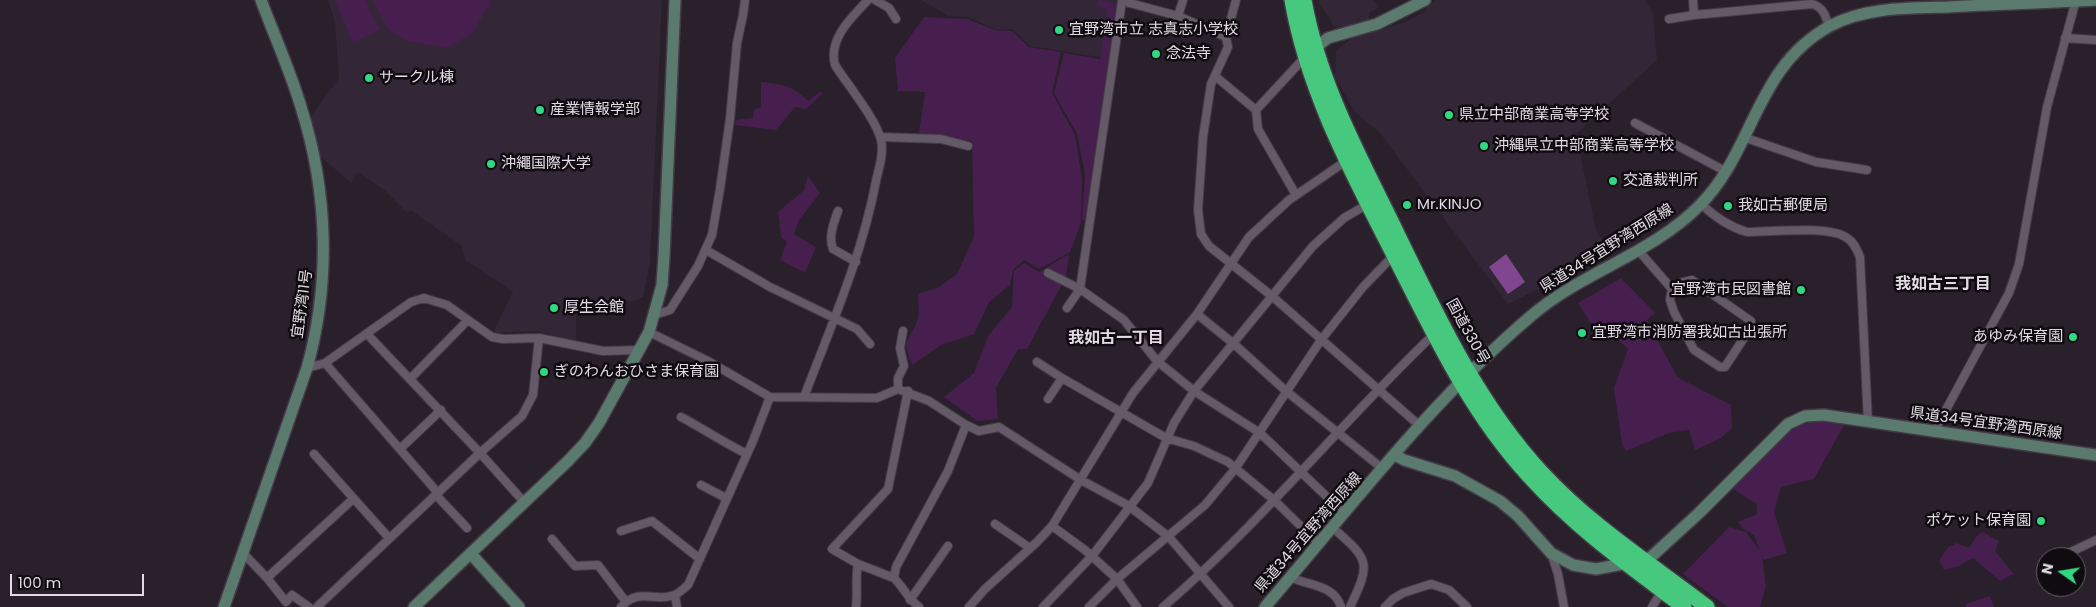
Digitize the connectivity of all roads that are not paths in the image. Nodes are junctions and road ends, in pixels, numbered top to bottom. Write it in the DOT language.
graph roads {
  1 [pos="261,0"];
  2 [pos="675,0"];
  3 [pos="745,0"];
  4 [pos="868,0"];
  5 [pos="875,0"];
  6 [pos="1183,0"];
  7 [pos="1236,0"];
  8 [pos="1292,0"];
  9 [pos="1304,0"];
  10 [pos="1425,0"];
  11 [pos="1693,0"];
  12 [pos="2076,0"];
  13 [pos="2096,0"];
  14 [pos="1797,2"];
  15 [pos="1884,5"];
  16 [pos="1694,15"];
  17 [pos="1178,16"];
  18 [pos="896,19"];
  19 [pos="1669,19"];
  20 [pos="1829,27"];
  21 [pos="1226,38"];
  22 [pos="2065,38"];
  23 [pos="2096,40"];
  24 [pos="1309,52"];
  25 [pos="1215,76"];
  26 [pos="1256,110"];
  27 [pos="1636,123"];
  28 [pos="880,137"];
  29 [pos="1743,137"];
  30 [pos="968,146"];
  31 [pos="1346,161"];
  32 [pos="1867,170"];
  33 [pos="1725,171"];
  34 [pos="1296,195"];
  35 [pos="1368,204"];
  36 [pos="1701,204"];
  37 [pos="838,211"];
  38 [pos="706,250"];
  39 [pos="1638,250"];
  40 [pos="1394,255"];
  41 [pos="856,262"];
  42 [pos="1231,262"];
  43 [pos="1048,273"];
  44 [pos="1672,289"];
  45 [pos="1080,290"];
  46 [pos="1273,297"];
  47 [pos="1067,308"];
  48 [pos="1197,314"];
  49 [pos="654,315"];
  50 [pos="834,318"];
  51 [pos="468,320"];
  52 [pos="903,331"];
  53 [pos="649,332"];
  54 [pos="368,334"];
  55 [pos="1434,334"];
  56 [pos="539,338"];
  57 [pos="1321,340"];
  58 [pos="870,344"];
  59 [pos="1234,344"];
  60 [pos="640,350"];
  61 [pos="1157,361"];
  62 [pos="1037,362"];
  63 [pos="325,363"];
  64 [pos="307,368"];
  65 [pos="1464,377"];
  66 [pos="1062,378"];
  67 [pos="410,379"];
  68 [pos="898,389"];
  69 [pos="1377,389"];
  70 [pos="908,391"];
  71 [pos="1194,391"];
  72 [pos="1286,392"];
  73 [pos="770,397"];
  74 [pos="804,397"];
  75 [pos="1048,399"];
  76 [pos="441,410"];
  77 [pos="1122,412"];
  78 [pos="681,417"];
  79 [pos="1868,422"];
  80 [pos="966,425"];
  81 [pos="1420,426"];
  82 [pos="1337,432"];
  83 [pos="1934,432"];
  84 [pos="1260,433"];
  85 [pos="1166,438"];
  86 [pos="400,449"];
  87 [pos="480,453"];
  88 [pos="314,454"];
  89 [pos="747,454"];
  90 [pos="1395,455"];
  91 [pos="2096,455"];
  92 [pos="1235,469"];
  93 [pos="1383,469"];
  94 [pos="1300,472"];
  95 [pos="1081,480"];
  96 [pos="701,485"];
  97 [pos="437,494"];
  98 [pos="726,498"];
  99 [pos="353,499"];
  100 [pos="1275,501"];
  101 [pos="524,502"];
  102 [pos="1130,506"];
  103 [pos="1345,514"];
  104 [pos="995,524"];
  105 [pos="1052,526"];
  106 [pos="467,528"];
  107 [pos="1333,528"];
  108 [pos="621,531"];
  109 [pos="1169,537"];
  110 [pos="389,538"];
  111 [pos="552,539"];
  112 [pos="2096,540"];
  113 [pos="1319,544"];
  114 [pos="948,546"];
  115 [pos="2081,547"];
  116 [pos="1030,548"];
  117 [pos="243,552"];
  118 [pos="1551,552"];
  119 [pos="470,554"];
  120 [pos="1092,556"];
  121 [pos="700,560"];
  122 [pos="1645,560"];
  123 [pos="858,564"];
  124 [pos="1626,564"];
  125 [pos="1200,575"];
  126 [pos="1290,577"];
  127 [pos="267,578"];
  128 [pos="894,578"];
  129 [pos="1117,579"];
  130 [pos="1662,590"];
  131 [pos="675,595"];
  132 [pos="910,600"];
  133 [pos="623,606"];
  134 [pos="224,607"];
  135 [pos="309,607"];
  136 [pos="317,607"];
  137 [pos="414,607"];
  138 [pos="518,607"];
  139 [pos="677,607"];
  140 [pos="856,607"];
  141 [pos="919,607"];
  142 [pos="969,607"];
  143 [pos="1043,607"];
  144 [pos="1089,607"];
  145 [pos="1137,607"];
  146 [pos="1163,607"];
  147 [pos="1229,607"];
  148 [pos="1266,607"];
  149 [pos="1341,607"];
  150 [pos="1350,607"];
  151 [pos="1385,607"];
  152 [pos="1467,607"];
  153 [pos="1564,607"];
  154 [pos="1652,607"];
  155 [pos="1684,607"];
  156 [pos="1706,607"];
  1 -- 64 [label="main road, 宜野湾11号"];
  2 -- 49 [label="main road"];
  3 -- 38 [label="street"];
  4 -- 28 [label="street"];
  5 -- 18 [label="street"];
  6 -- 17 [label="street"];
  7 -- 21 [label="street"];
  8 -- 24 [label="highway, 国道330号"];
  9 -- 24 [label="highway, 国道330号"];
  10 -- 24 [label="main road"];
  11 -- 16 [label="street"];
  12 -- 13 [label="main road, 県道34号宜野湾西原線"];
  12 -- 15 [label="main road, 県道34号宜野湾西原線"];
  12 -- 22 [label="street"];
  14 -- 16 [label="street"];
  14 -- 20 [label="street"];
  15 -- 20 [label="main road, 県道34号宜野湾西原線"];
  16 -- 19 [label="street"];
  17 -- 21 [label="street"];
  17 -- 45 [label="street"];
  20 -- 29 [label="main road, 県道34号宜野湾西原線"];
  21 -- 25 [label="street"];
  22 -- 23 [label="street"];
  22 -- 83 [label="street"];
  24 -- 26 [label="street"];
  24 -- 31 [label="highway, 国道330号"];
  24 -- 65 [label="highway, 国道330号"];
  25 -- 26 [label="street"];
  25 -- 42 [label="street"];
  26 -- 34 [label="street"];
  27 -- 33 [label="street"];
  28 -- 30 [label="street"];
  28 -- 41 [label="street"];
  29 -- 32 [label="street"];
  29 -- 33 [label="main road, 県道34号宜野湾西原線"];
  31 -- 34 [label="street"];
  31 -- 35 [label="highway, 国道330号"];
  33 -- 36 [label="main road, 県道34号宜野湾西原線"];
  34 -- 42 [label="street"];
  35 -- 40 [label="highway, 国道330号"];
  35 -- 46 [label="street"];
  36 -- 39 [label="main road, 県道34号宜野湾西原線"];
  36 -- 79 [label="street"];
  37 -- 41 [label="street"];
  38 -- 49 [label="street"];
  38 -- 50 [label="street"];
  39 -- 44 [label="street"];
  39 -- 65 [label="main road, 県道34号宜野湾西原線"];
  40 -- 55 [label="highway, 国道330号"];
  40 -- 57 [label="street"];
  41 -- 50 [label="street"];
  42 -- 46 [label="street"];
  42 -- 48 [label="street"];
  43 -- 45 [label="street"];
  44 -- 44 [label="street"];
  45 -- 47 [label="street"];
  45 -- 61 [label="street"];
  46 -- 57 [label="street"];
  46 -- 59 [label="street"];
  48 -- 59 [label="street"];
  48 -- 61 [label="street"];
  49 -- 53 [label="main road"];
  50 -- 58 [label="street"];
  50 -- 74 [label="street"];
  51 -- 54 [label="street"];
  51 -- 56 [label="street"];
  51 -- 67 [label="street"];
  52 -- 68 [label="street"];
  53 -- 60 [label="main road"];
  53 -- 73 [label="street"];
  54 -- 63 [label="street"];
  54 -- 67 [label="street"];
  55 -- 65 [label="highway, 国道330号"];
  55 -- 69 [label="street"];
  56 -- 60 [label="street"];
  56 -- 87 [label="street"];
  57 -- 69 [label="street"];
  57 -- 72 [label="street"];
  59 -- 71 [label="street"];
  59 -- 72 [label="street"];
  60 -- 101 [label="main road"];
  61 -- 71 [label="street"];
  61 -- 77 [label="street"];
  62 -- 66 [label="street"];
  63 -- 64 [label="street"];
  63 -- 86 [label="street"];
  64 -- 117 [label="main road, 宜野湾11号"];
  65 -- 81 [label="main road, 県道34号宜野湾西原線"];
  65 -- 122 [label="highway, 国道330号"];
  65 -- 124 [label="highway, 国道330号"];
  66 -- 75 [label="street"];
  66 -- 77 [label="street"];
  67 -- 76 [label="street"];
  68 -- 70 [label="street"];
  68 -- 74 [label="street"];
  69 -- 81 [label="street"];
  69 -- 82 [label="street"];
  70 -- 80 [label="street"];
  70 -- 123 [label="street"];
  71 -- 84 [label="street"];
  71 -- 85 [label="street"];
  72 -- 82 [label="street"];
  72 -- 84 [label="street"];
  73 -- 74 [label="street"];
  73 -- 89 [label="street"];
  76 -- 86 [label="street"];
  76 -- 87 [label="street"];
  77 -- 85 [label="street"];
  77 -- 95 [label="street"];
  78 -- 89 [label="street"];
  79 -- 83 [label="main road, 県道34号宜野湾西原線"];
  79 -- 122 [label="main road, 県道34号宜野湾西原線"];
  80 -- 95 [label="street"];
  80 -- 128 [label="street"];
  81 -- 90 [label="main road, 県道34号宜野湾西原線"];
  82 -- 93 [label="street"];
  82 -- 94 [label="street"];
  83 -- 91 [label="main road, 県道34号宜野湾西原線"];
  84 -- 92 [label="street"];
  84 -- 94 [label="street"];
  85 -- 92 [label="street"];
  85 -- 102 [label="street"];
  86 -- 97 [label="street"];
  87 -- 97 [label="street"];
  87 -- 101 [label="street"];
  88 -- 99 [label="street"];
  89 -- 98 [label="street"];
  90 -- 93 [label="main road, 県道34号宜野湾西原線"];
  90 -- 118 [label="main road, 県道34号宜野湾西原線"];
  92 -- 100 [label="street"];
  92 -- 109 [label="street"];
  93 -- 103 [label="main road, 県道34号宜野湾西原線"];
  94 -- 100 [label="street"];
  94 -- 103 [label="street"];
  95 -- 102 [label="street"];
  95 -- 105 [label="street"];
  96 -- 98 [label="street"];
  97 -- 106 [label="street"];
  97 -- 110 [label="street"];
  98 -- 121 [label="street"];
  99 -- 110 [label="street"];
  99 -- 127 [label="street"];
  100 -- 113 [label="street"];
  100 -- 125 [label="street"];
  101 -- 119 [label="main road"];
  102 -- 109 [label="street"];
  102 -- 120 [label="street"];
  103 -- 107 [label="main road, 県道34号宜野湾西原線"];
  104 -- 116 [label="street"];
  105 -- 116 [label="street"];
  105 -- 120 [label="street"];
  107 -- 113 [label="main road, 県道34号宜野湾西原線"];
  107 -- 150 [label="street"];
  108 -- 121 [label="street"];
  109 -- 125 [label="street"];
  109 -- 129 [label="street"];
  110 -- 136 [label="street"];
  111 -- 133 [label="street"];
  112 -- 115 [label="street"];
  113 -- 126 [label="main road, 県道34号宜野湾西原線"];
  114 -- 132 [label="street"];
  116 -- 142 [label="street"];
  117 -- 127 [label="street"];
  117 -- 134 [label="main road, 宜野湾11号"];
  118 -- 124 [label="main road, 県道34号宜野湾西原線"];
  118 -- 153 [label="street"];
  119 -- 137 [label="main road"];
  119 -- 138 [label="main road"];
  120 -- 129 [label="street"];
  120 -- 143 [label="street"];
  121 -- 131 [label="street"];
  122 -- 124 [label="main road, 県道34号宜野湾西原線"];
  122 -- 156 [label="highway, 国道330号"];
  123 -- 128 [label="street"];
  123 -- 140 [label="street"];
  124 -- 130 [label="highway, 国道330号"];
  125 -- 146 [label="street"];
  125 -- 147 [label="street"];
  126 -- 148 [label="main road, 県道34号宜野湾西原線"];
  126 -- 149 [label="street"];
  127 -- 135 [label="street"];
  128 -- 132 [label="street"];
  129 -- 144 [label="street"];
  129 -- 145 [label="street"];
  130 -- 154 [label="street"];
  130 -- 155 [label="highway, 国道330号"];
  131 -- 133 [label="street"];
  131 -- 139 [label="street"];
  132 -- 141 [label="street"];
  151 -- 152 [label="street"];
}
